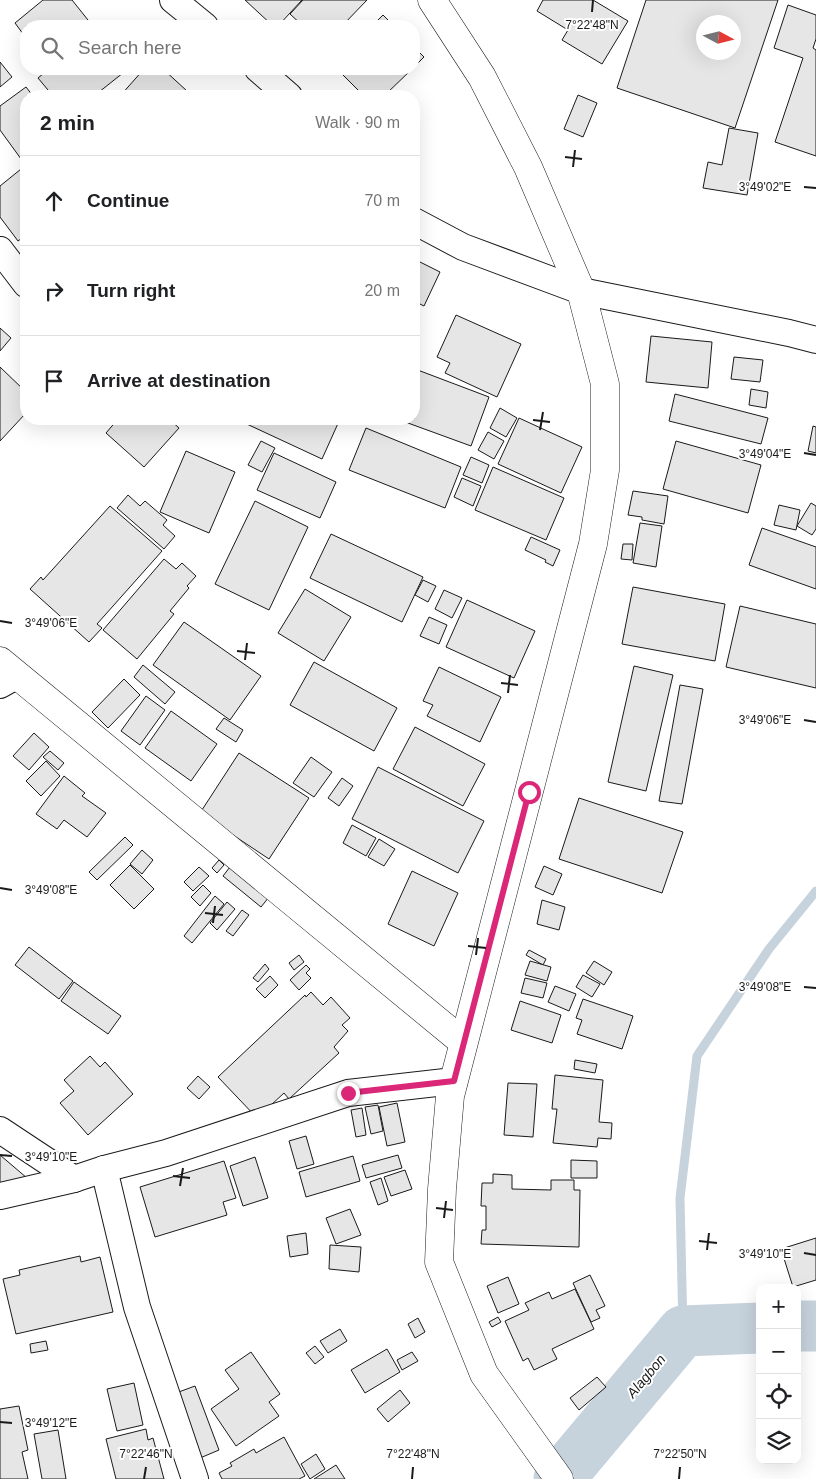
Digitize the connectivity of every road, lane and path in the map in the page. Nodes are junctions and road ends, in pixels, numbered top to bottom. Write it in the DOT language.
graph roads {
  1 [pos="173,0"];
  2 [pos="432,0"];
  3 [pos="198,20"];
  4 [pos="265,75"];
  5 [pos="282,90"];
  6 [pos="420,224"];
  7 [pos="0,250"];
  8 [pos="20,276"];
  9 [pos="581,291"];
  10 [pos="816,340"];
  11 [pos="5,674"];
  12 [pos="464,1042"];
  13 [pos="454,1081"];
  14 [pos="0,1130"];
  15 [pos="104,1169"];
  16 [pos="74,1180"];
  17 [pos="0,1196"];
  18 [pos="556,1476"];
  19 [pos="195,1479"];
  1 -- 3 [label="street"];
  2 -- 9 [label="main road"];
  4 -- 5 [label="street"];
  6 -- 9 [label="street"];
  7 -- 8 [label="street"];
  9 -- 10 [label="street"];
  9 -- 12 [label="main road"];
  11 -- 12 [label="main road"];
  12 -- 13 [label="main road"];
  13 -- 15 [label="street"];
  13 -- 18 [label="main road"];
  14 -- 16 [label="street"];
  15 -- 16 [label="street"];
  15 -- 19 [label="street"];
  16 -- 17 [label="street"];
}
